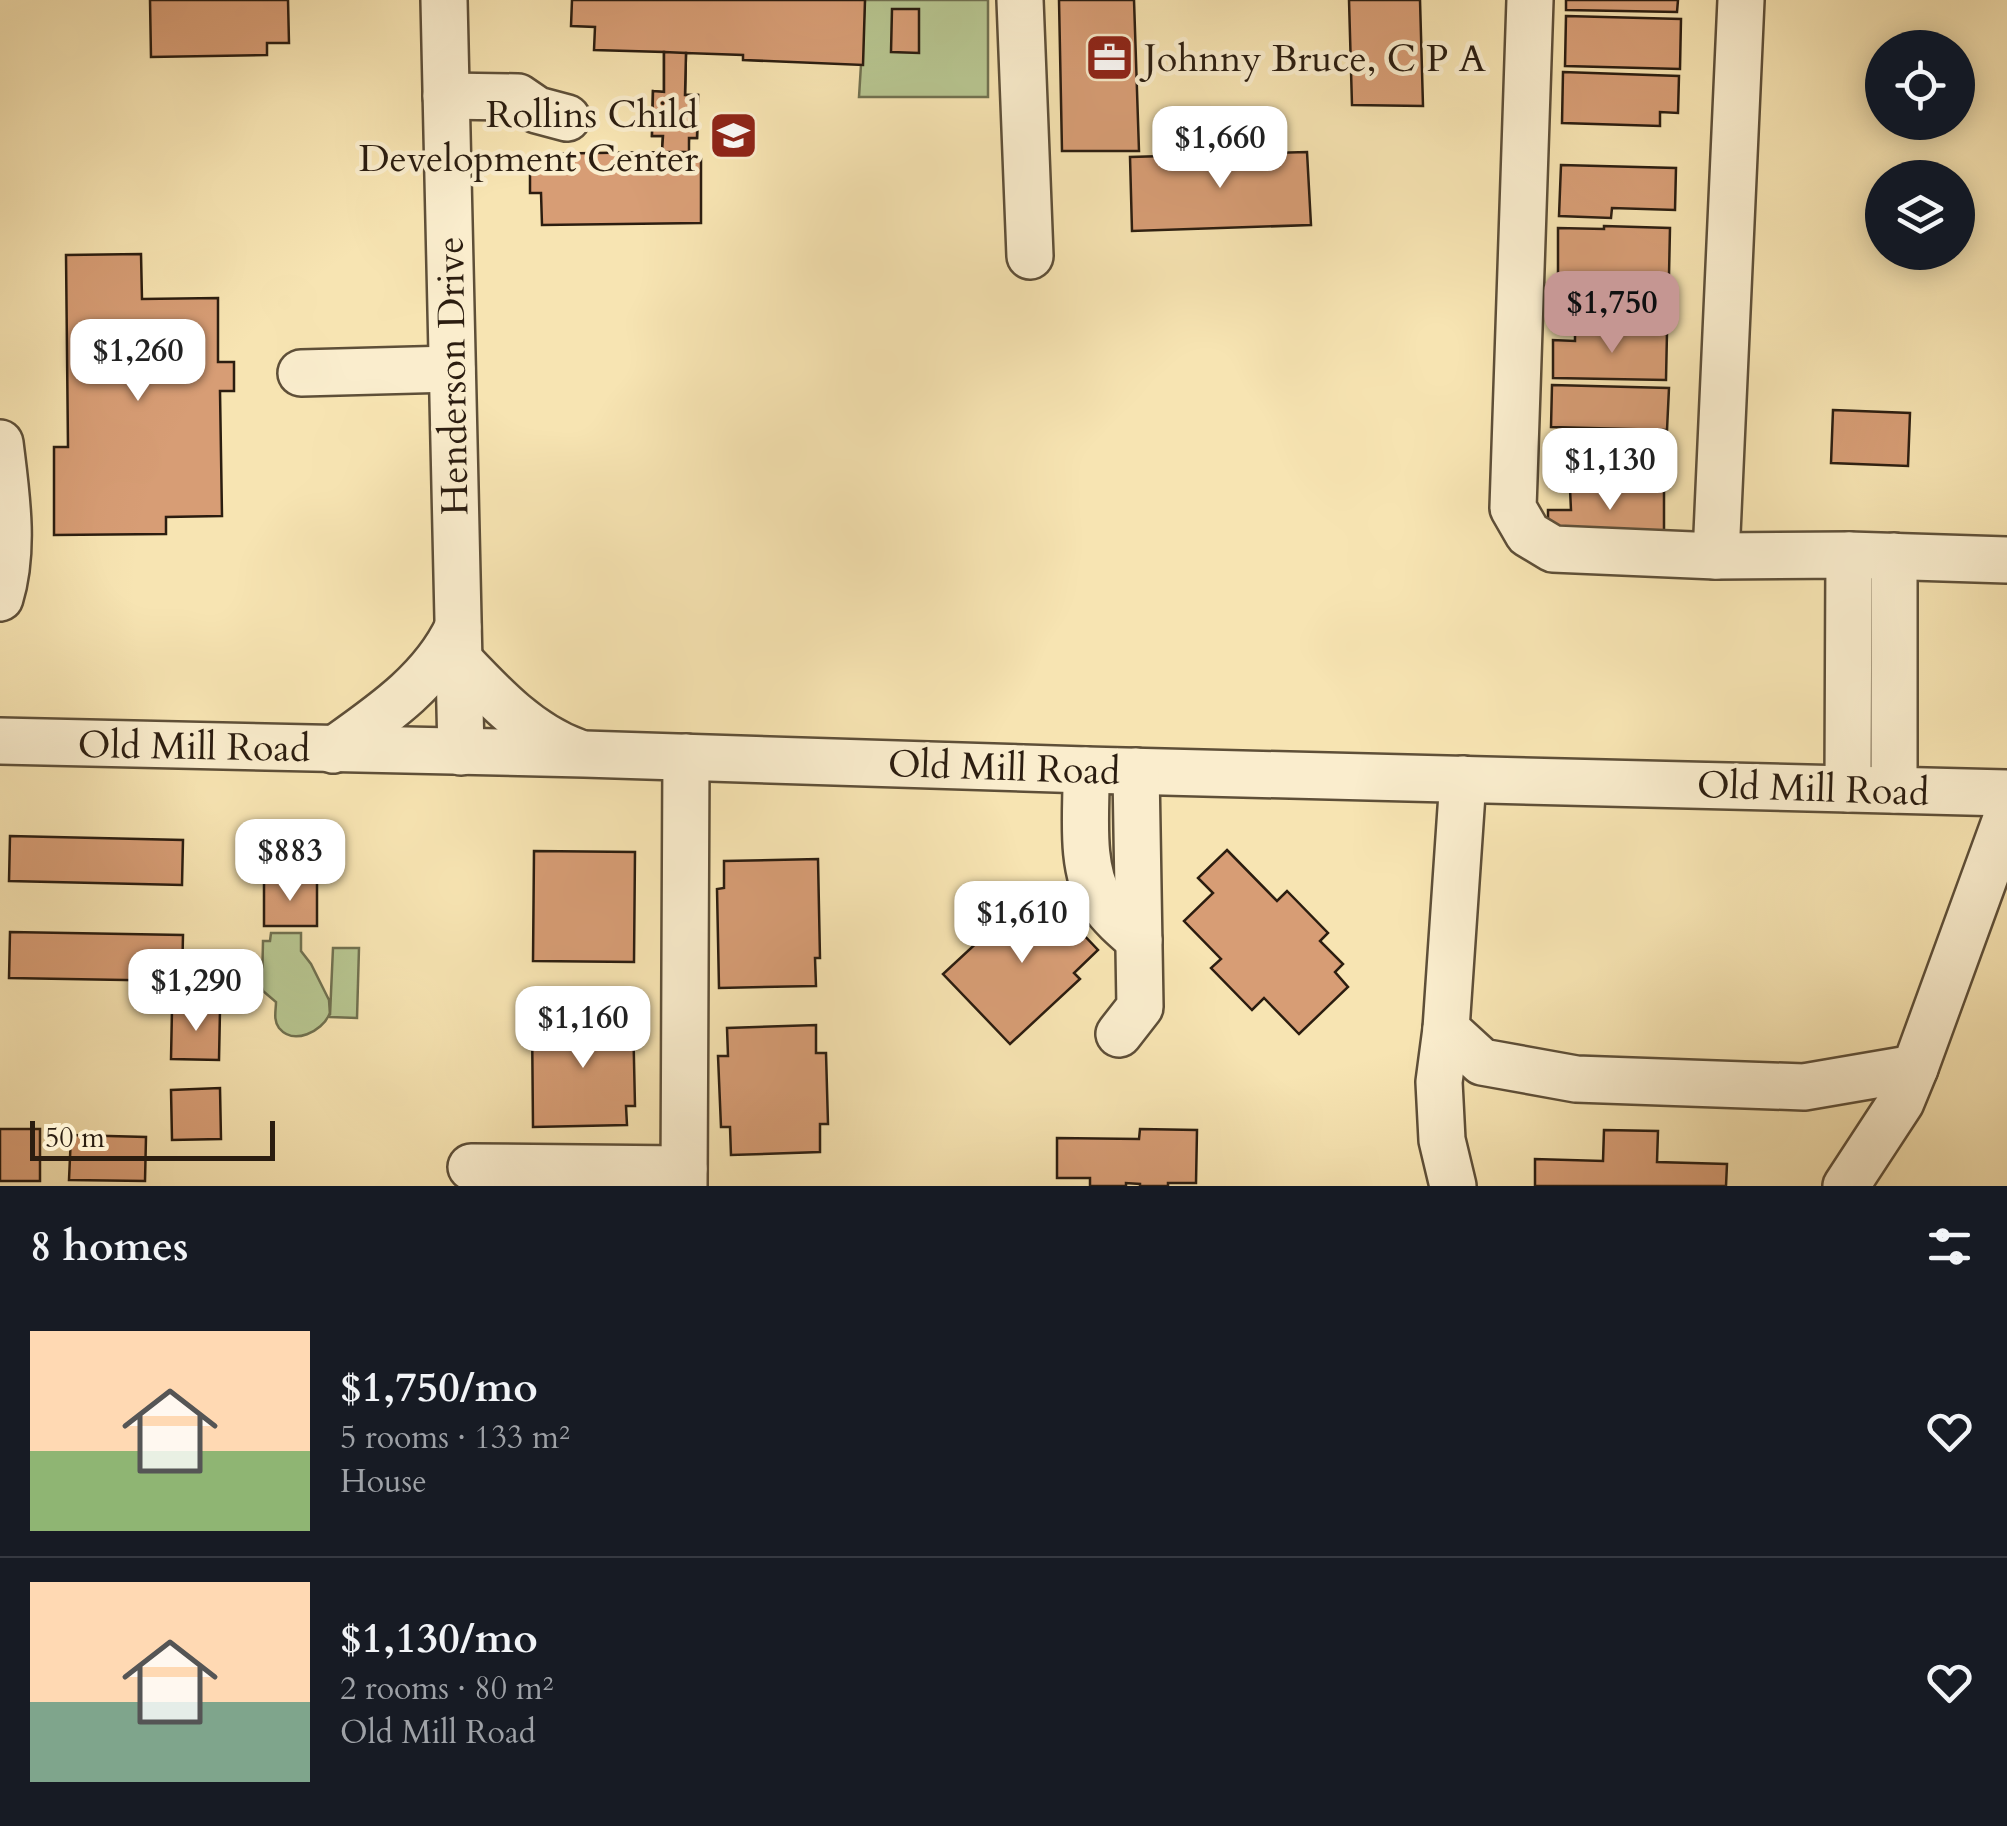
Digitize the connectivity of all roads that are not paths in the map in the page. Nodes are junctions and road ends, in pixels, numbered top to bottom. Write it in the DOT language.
graph roads {
  1 [pos="444,0"];
  2 [pos="1020,0"];
  3 [pos="1530,0"];
  4 [pos="1741,0"];
  5 [pos="446,96"];
  6 [pos="567,118"];
  7 [pos="1030,256"];
  8 [pos="452,370"];
  9 [pos="302,373"];
  10 [pos="0,442"];
  11 [pos="1849,555"];
  12 [pos="1716,556"];
  13 [pos="1894,556"];
  14 [pos="2007,560"];
  15 [pos="0,598"];
  16 [pos="458,643"];
  17 [pos="0,741"];
  18 [pos="334,750"];
  19 [pos="460,752"];
  20 [pos="584,754"];
  21 [pos="686,757"];
  22 [pos="1086,770"];
  23 [pos="1136,771"];
  24 [pos="1462,779"];
  25 [pos="1848,789"];
  26 [pos="1894,790"];
  27 [pos="2007,793"];
  28 [pos="2007,816"];
  29 [pos="1139,940"];
  30 [pos="1446,1029"];
  31 [pos="1119,1034"];
  32 [pos="1915,1068"];
  33 [pos="472,1167"];
  34 [pos="684,1178"];
  35 [pos="1453,1186"];
  36 [pos="1846,1186"];
  1 -- 5 [label="street, Henderson Drive"];
  2 -- 7 [label="street"];
  3 -- 12 [label="street"];
  4 -- 12 [label="street"];
  5 -- 6 [label="street"];
  5 -- 8 [label="street, Henderson Drive"];
  8 -- 9 [label="street"];
  8 -- 16 [label="street, Henderson Drive"];
  10 -- 15 [label="street"];
  11 -- 12 [label="street"];
  11 -- 13 [label="street"];
  11 -- 25 [label="street"];
  13 -- 14 [label="street"];
  13 -- 26 [label="street"];
  16 -- 18 [label="street"];
  16 -- 19 [label="street, Henderson Drive"];
  16 -- 20 [label="street"];
  17 -- 18 [label="street, Old Mill Road"];
  18 -- 19 [label="street, Old Mill Road"];
  19 -- 20 [label="street, Old Mill Road"];
  20 -- 21 [label="street, Old Mill Road"];
  21 -- 22 [label="street, Old Mill Road"];
  21 -- 34 [label="street"];
  22 -- 23 [label="street, Old Mill Road"];
  22 -- 29 [label="street"];
  23 -- 24 [label="street, Old Mill Road"];
  23 -- 29 [label="street"];
  24 -- 25 [label="street, Old Mill Road"];
  24 -- 30 [label="street"];
  25 -- 26 [label="street, Old Mill Road"];
  26 -- 27 [label="street, Old Mill Road"];
  28 -- 32 [label="street"];
  29 -- 31 [label="street"];
  30 -- 32 [label="street"];
  30 -- 35 [label="street"];
  32 -- 36 [label="street"];
  33 -- 34 [label="street"];
}
